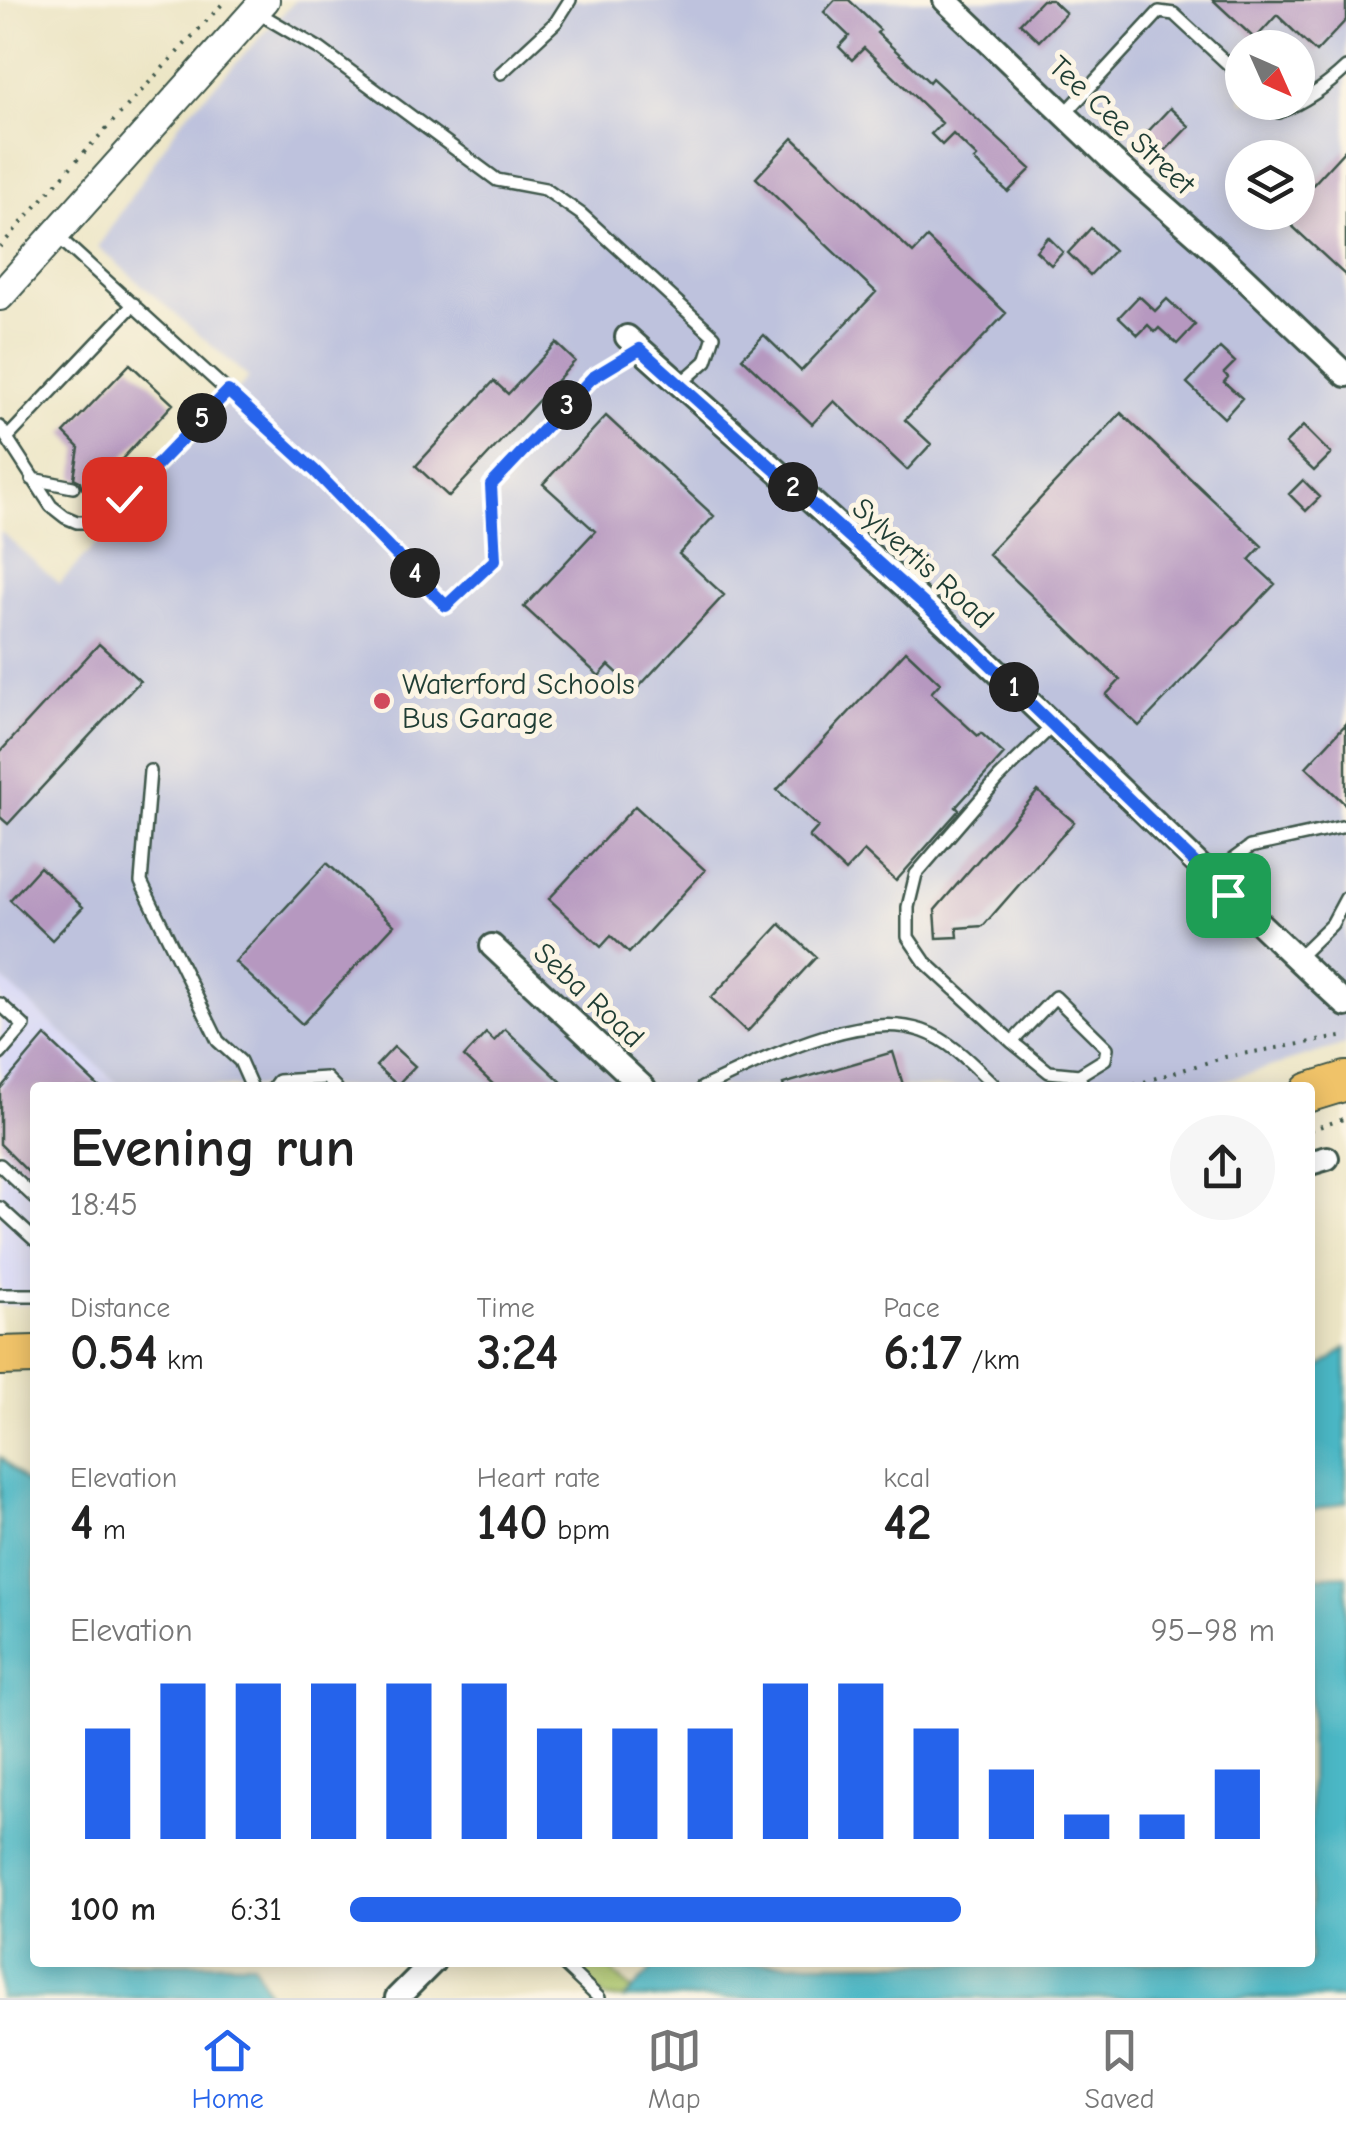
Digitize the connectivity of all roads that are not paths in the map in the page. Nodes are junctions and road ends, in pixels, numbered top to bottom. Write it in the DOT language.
graph roads {
  1 [pos="570,0"];
  2 [pos="945,0"];
  3 [pos="260,6"];
  4 [pos="1156,6"];
  5 [pos="1225,60"];
  6 [pos="1346,68"];
  7 [pos="501,72"];
  8 [pos="1315,93"];
  9 [pos="1064,115"];
  10 [pos="55,234"];
  11 [pos="0,296"];
  12 [pos="134,304"];
  13 [pos="634,343"];
  14 [pos="1346,375"];
  15 [pos="680,384"];
  16 [pos="228,391"];
  17 [pos="4,432"];
  18 [pos="32,478"];
  19 [pos="73,487"];
  20 [pos="91,491"];
  21 [pos="124,499"];
  22 [pos="1053,724"];
  23 [pos="150,770"];
  24 [pos="1346,826"];
  25 [pos="1209,877"];
  26 [pos="1346,898"];
  27 [pos="492,946"];
  28 [pos="1296,959"];
  29 [pos="0,1004"];
  30 [pos="1346,1005"];
  31 [pos="1012,1042"];
  32 [pos="0,1054"];
  33 [pos="1081,1081"];
  34 [pos="1346,1081"];
  35 [pos="249,1082"];
  36 [pos="278,1082"];
  37 [pos="330,1082"];
  38 [pos="638,1082"];
  39 [pos="718,1082"];
  40 [pos="991,1082"];
  41 [pos="1315,1090"];
  42 [pos="0,1165"];
  43 [pos="30,1193"];
  44 [pos="0,1208"];
  45 [pos="30,1235"];
  46 [pos="0,1295"];
  47 [pos="30,1295"];
  48 [pos="30,1355"];
  49 [pos="0,1356"];
  50 [pos="428,1967"];
  51 [pos="566,1967"];
  52 [pos="398,1998"];
  53 [pos="598,1998"];
  1 -- 7 [label="lane"];
  2 -- 9 [label="street, Tee Cee Street"];
  3 -- 10 [label="street"];
  3 -- 15 [label="lane"];
  4 -- 5 [label="lane"];
  4 -- 9 [label="lane"];
  6 -- 8 [label="lane"];
  9 -- 14 [label="street, Tee Cee Street"];
  10 -- 11 [label="street"];
  10 -- 12 [label="lane"];
  12 -- 16 [label="lane"];
  12 -- 17 [label="lane"];
  13 -- 15 [label="street, Sylvertis Road"];
  13 -- 16 [label="lane"];
  15 -- 22 [label="street, Sylvertis Road"];
  16 -- 21 [label="lane"];
  17 -- 18 [label="lane"];
  18 -- 19 [label="lane"];
  18 -- 21 [label="lane"];
  20 -- 21 [label="lane"];
  22 -- 25 [label="street, Sylvertis Road"];
  22 -- 31 [label="lane"];
  23 -- 35 [label="lane"];
  24 -- 25 [label="lane"];
  25 -- 28 [label="street, Sylvertis Road"];
  26 -- 28 [label="lane"];
  27 -- 38 [label="street, Seba Road"];
  28 -- 30 [label="street, Sylvertis Road"];
  29 -- 32 [label="lane"];
  31 -- 33 [label="lane"];
  31 -- 33 [label="lane"];
  34 -- 41 [label="highway"];
  36 -- 37 [label="lane"];
  39 -- 40 [label="lane"];
  42 -- 43 [label="lane"];
  44 -- 45 [label="lane"];
  46 -- 47 [label="lane"];
  48 -- 49 [label="highway"];
  50 -- 52 [label="street"];
  51 -- 53 [label="lane"];
}
